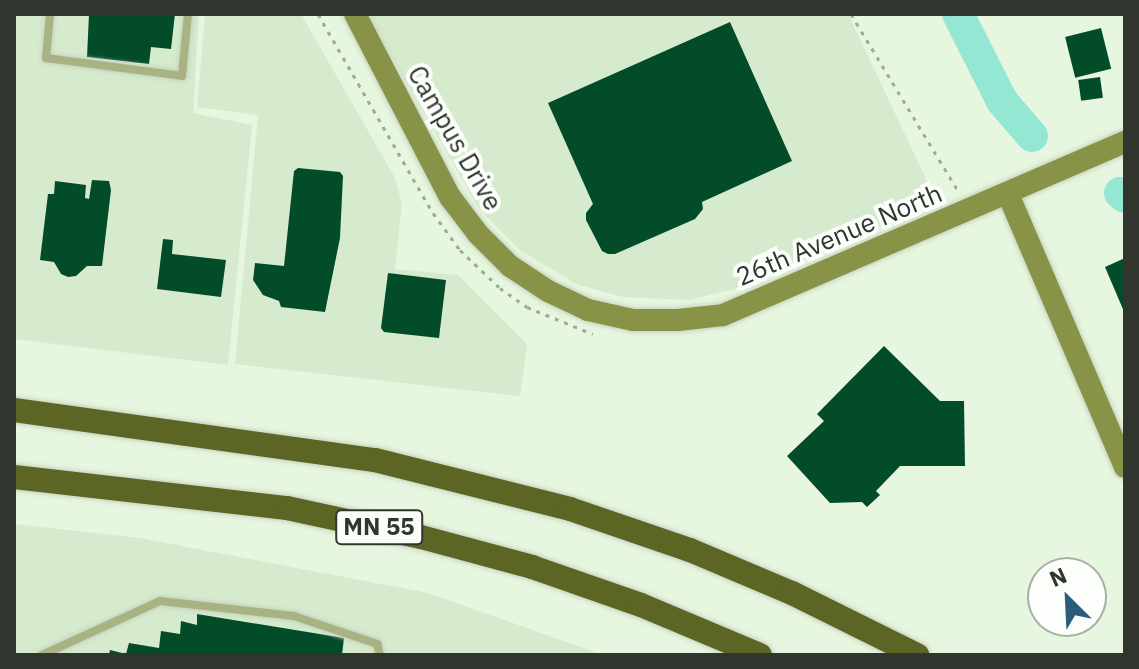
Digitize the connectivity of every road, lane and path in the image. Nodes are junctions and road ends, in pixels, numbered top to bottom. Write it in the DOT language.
graph roads {
  1 [pos="50,14"];
  2 [pos="188,14"];
  3 [pos="355,14"];
  4 [pos="851,14"];
  5 [pos="1125,142"];
  6 [pos="1008,194"];
  7 [pos="970,210"];
  8 [pos="565,299"];
  9 [pos="16,410"];
  10 [pos="1125,467"];
  11 [pos="14,477"];
  12 [pos="42,655"];
  13 [pos="380,655"];
  14 [pos="760,655"];
  15 [pos="917,655"];
  1 -- 2 [label="lane"];
  3 -- 8 [label="street, Campus Drive"];
  4 -- 7 [label="path"];
  5 -- 6 [label="street, 26th Avenue North"];
  6 -- 7 [label="street, 26th Avenue North"];
  6 -- 10 [label="street"];
  7 -- 8 [label="street, 26th Avenue North"];
  9 -- 15 [label="highway, MN 55"];
  11 -- 14 [label="highway, MN 55"];
  12 -- 13 [label="lane"];
}
